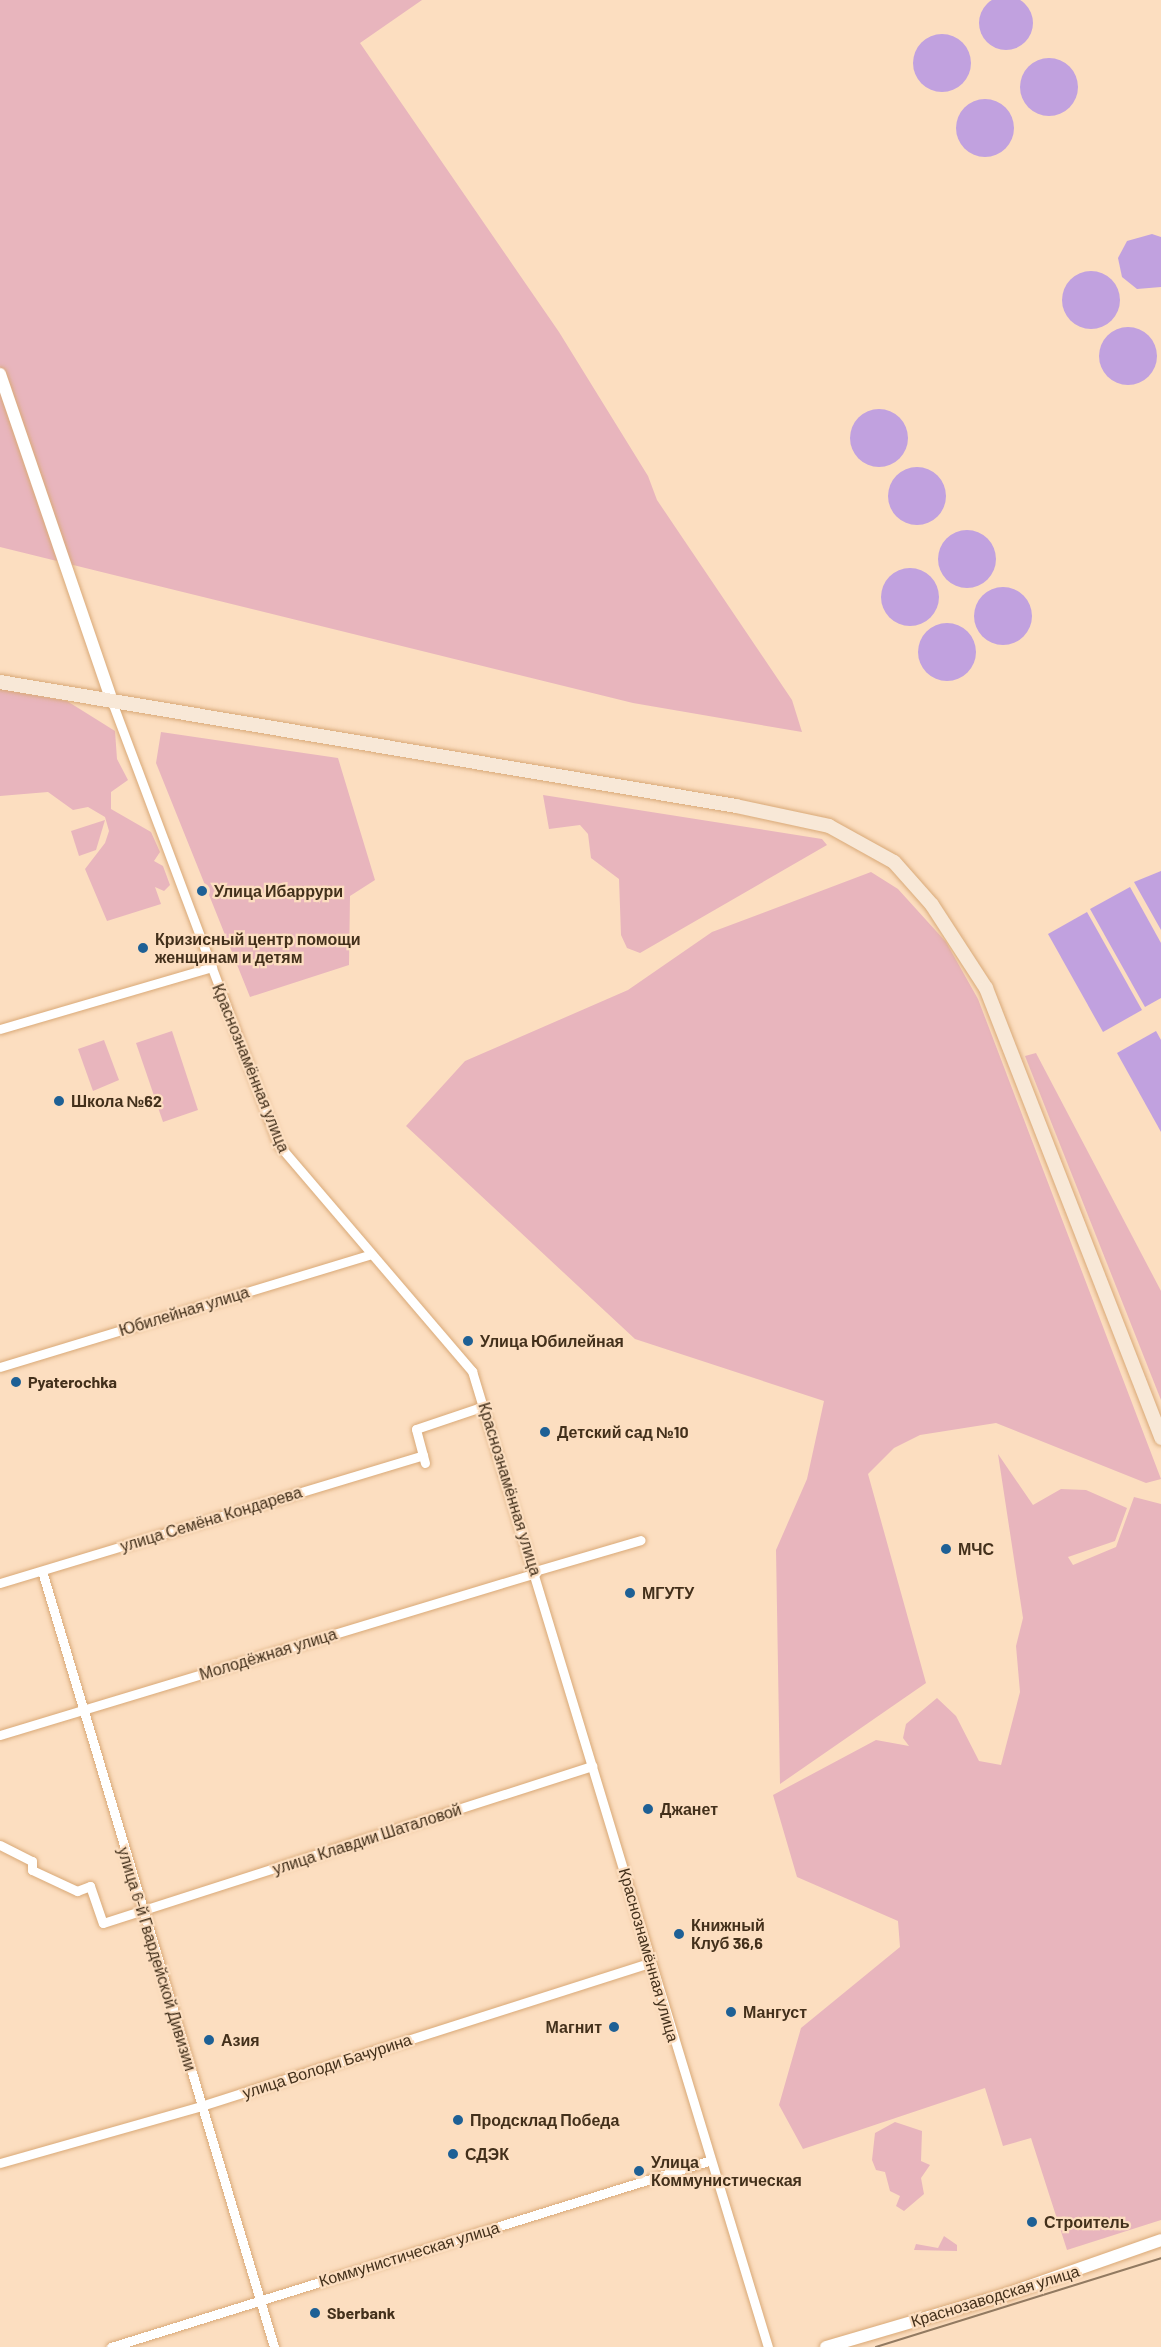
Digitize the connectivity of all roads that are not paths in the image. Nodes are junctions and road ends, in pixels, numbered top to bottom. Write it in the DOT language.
graph roads {
  1 [pos="0,374"];
  2 [pos="0,682"];
  3 [pos="112,702"];
  4 [pos="212,967"];
  5 [pos="0,1029"];
  6 [pos="368,1255"];
  7 [pos="0,1367"];
  8 [pos="484,1406"];
  9 [pos="1161,1438"];
  10 [pos="641,1540"];
  11 [pos="42,1571"];
  12 [pos="535,1572"];
  13 [pos="0,1583"];
  14 [pos="82,1710"];
  15 [pos="0,1735"];
  16 [pos="592,1766"];
  17 [pos="0,1845"];
  18 [pos="141,1911"];
  19 [pos="651,1962"];
  20 [pos="201,2106"];
  21 [pos="708,2161"];
  22 [pos="0,2163"];
  23 [pos="1161,2240"];
  24 [pos="260,2300"];
  25 [pos="111,2347"];
  26 [pos="274,2347"];
  27 [pos="768,2347"];
  28 [pos="826,2347"];
  1 -- 3 [label="street"];
  2 -- 3 [label="main road"];
  3 -- 4 [label="street, Краснознамённая улица"];
  3 -- 9 [label="main road"];
  4 -- 5 [label="street"];
  4 -- 6 [label="street, Краснознамённая улица"];
  6 -- 7 [label="street, Юбилейная улица"];
  6 -- 8 [label="street, Краснознамённая улица"];
  8 -- 11 [label="street, улица Семёна Кондарева"];
  8 -- 12 [label="street, Краснознамённая улица"];
  10 -- 12 [label="street, Молодёжная улица"];
  11 -- 13 [label="street, улица Семёна Кондарева"];
  11 -- 14 [label="street, улица 6-й Гвардейской Дивизии"];
  12 -- 14 [label="street, Молодёжная улица"];
  12 -- 16 [label="street, Краснознамённая улица"];
  14 -- 15 [label="street, Молодёжная улица"];
  14 -- 18 [label="street, улица 6-й Гвардейской Дивизии"];
  16 -- 18 [label="street, улица Клавдии Шаталовой"];
  16 -- 19 [label="street, Краснознамённая улица"];
  17 -- 18 [label="street, улица Клавдии Шаталовой"];
  18 -- 20 [label="street, улица 6-й Гвардейской Дивизии"];
  19 -- 20 [label="street, улица Володи Бачурина"];
  19 -- 21 [label="street, Краснознамённая улица"];
  20 -- 22 [label="street, улица Володи Бачурина"];
  20 -- 24 [label="street, улица 6-й Гвардейской Дивизии"];
  21 -- 24 [label="street, Коммунистическая улица"];
  21 -- 27 [label="street, Краснознамённая улица"];
  23 -- 28 [label="street, Краснозаводская улица"];
  24 -- 25 [label="street, Коммунистическая улица"];
  24 -- 26 [label="street, улица 6-й Гвардейской Дивизии"];
}
